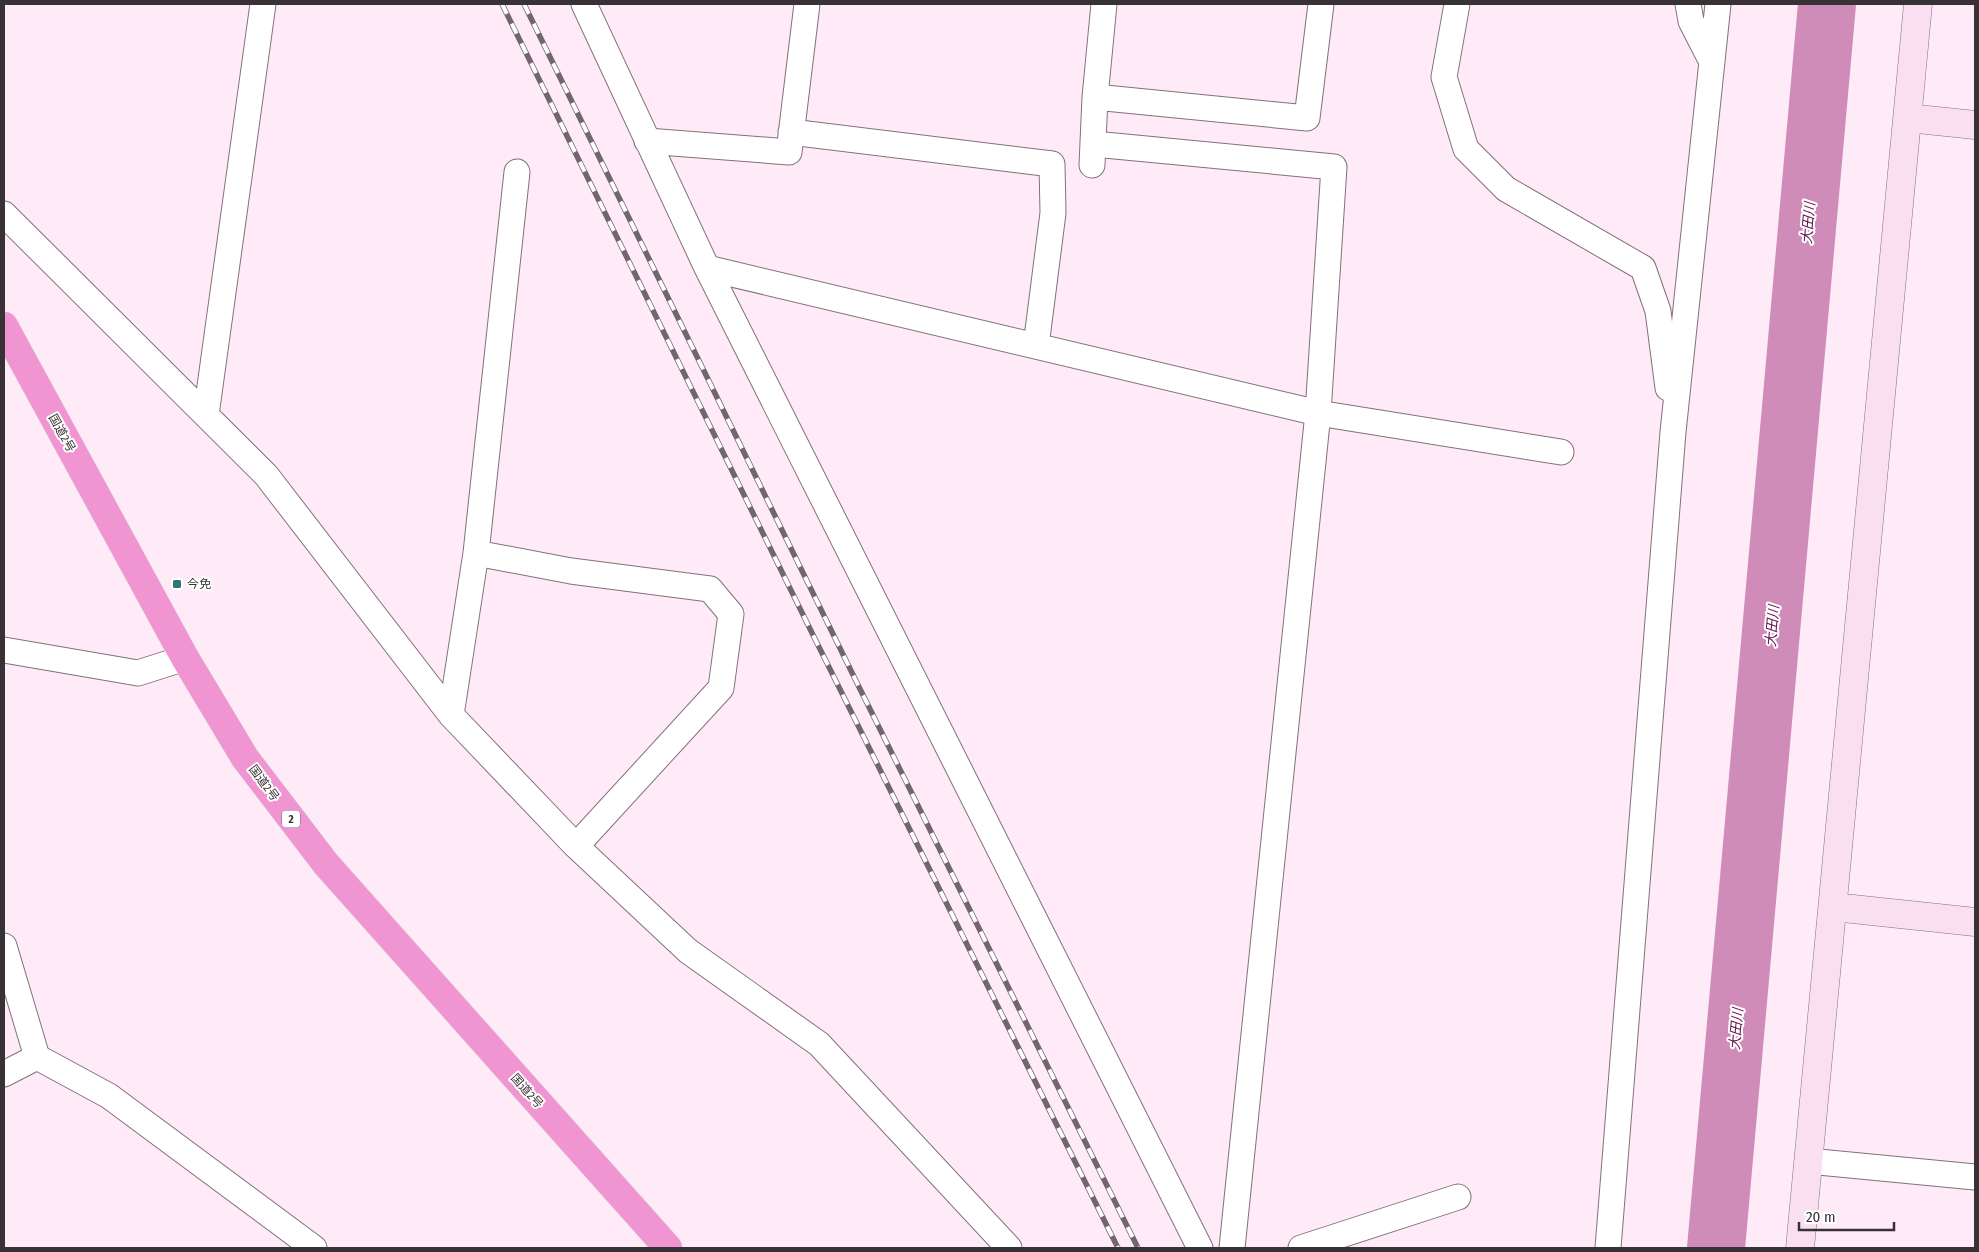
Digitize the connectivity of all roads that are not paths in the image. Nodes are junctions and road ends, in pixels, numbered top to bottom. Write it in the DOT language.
graph roads {
  1 [pos="263,4"];
  2 [pos="584,4"];
  3 [pos="807,4"];
  4 [pos="1104,4"];
  5 [pos="1321,4"];
  6 [pos="1457,4"];
  7 [pos="1688,4"];
  8 [pos="1718,4"];
  9 [pos="1918,4"];
  10 [pos="1712,62"];
  11 [pos="1095,98"];
  12 [pos="1908,118"];
  13 [pos="1975,125"];
  14 [pos="791,132"];
  15 [pos="647,141"];
  16 [pos="517,172"];
  17 [pos="4,214"];
  18 [pos="707,268"];
  19 [pos="4,326"];
  20 [pos="1036,346"];
  21 [pos="1318,414"];
  22 [pos="206,415"];
  23 [pos="1673,432"];
  24 [pos="1561,452"];
  25 [pos="476,553"];
  26 [pos="4,650"];
  27 [pos="185,658"];
  28 [pos="451,715"];
  29 [pos="576,846"];
  30 [pos="1834,908"];
  31 [pos="1975,922"];
  32 [pos="4,946"];
  33 [pos="37,1057"];
  34 [pos="4,1074"];
  35 [pos="1808,1161"];
  36 [pos="1975,1177"];
  37 [pos="1458,1197"];
  38 [pos="314,1248"];
  39 [pos="668,1248"];
  40 [pos="1009,1248"];
  41 [pos="1200,1248"];
  42 [pos="1232,1248"];
  43 [pos="1301,1248"];
  44 [pos="1608,1248"];
  45 [pos="1800,1248"];
  1 -- 22 [label="street"];
  2 -- 15 [label="street"];
  3 -- 14 [label="street"];
  4 -- 11 [label="street"];
  5 -- 11 [label="street"];
  6 -- 23 [label="street"];
  7 -- 10 [label="street"];
  8 -- 10 [label="street"];
  9 -- 12 [label="street"];
  10 -- 23 [label="street"];
  11 -- 21 [label="street"];
  12 -- 13 [label="street"];
  12 -- 30 [label="street"];
  14 -- 15 [label="street"];
  14 -- 20 [label="street"];
  15 -- 18 [label="street"];
  16 -- 25 [label="street"];
  17 -- 22 [label="street"];
  18 -- 20 [label="street"];
  18 -- 41 [label="street"];
  19 -- 27 [label="highway, 国道2号 / 2"];
  20 -- 21 [label="street"];
  21 -- 24 [label="street"];
  21 -- 42 [label="street"];
  22 -- 28 [label="street"];
  23 -- 44 [label="street"];
  25 -- 28 [label="street"];
  25 -- 29 [label="street"];
  26 -- 27 [label="street"];
  27 -- 39 [label="highway, 国道2号 / 2"];
  28 -- 29 [label="street"];
  29 -- 40 [label="street"];
  30 -- 31 [label="street"];
  30 -- 35 [label="street"];
  32 -- 33 [label="street"];
  33 -- 34 [label="street"];
  33 -- 38 [label="street"];
  35 -- 36 [label="street"];
  35 -- 45 [label="street"];
  37 -- 43 [label="street"];
}
